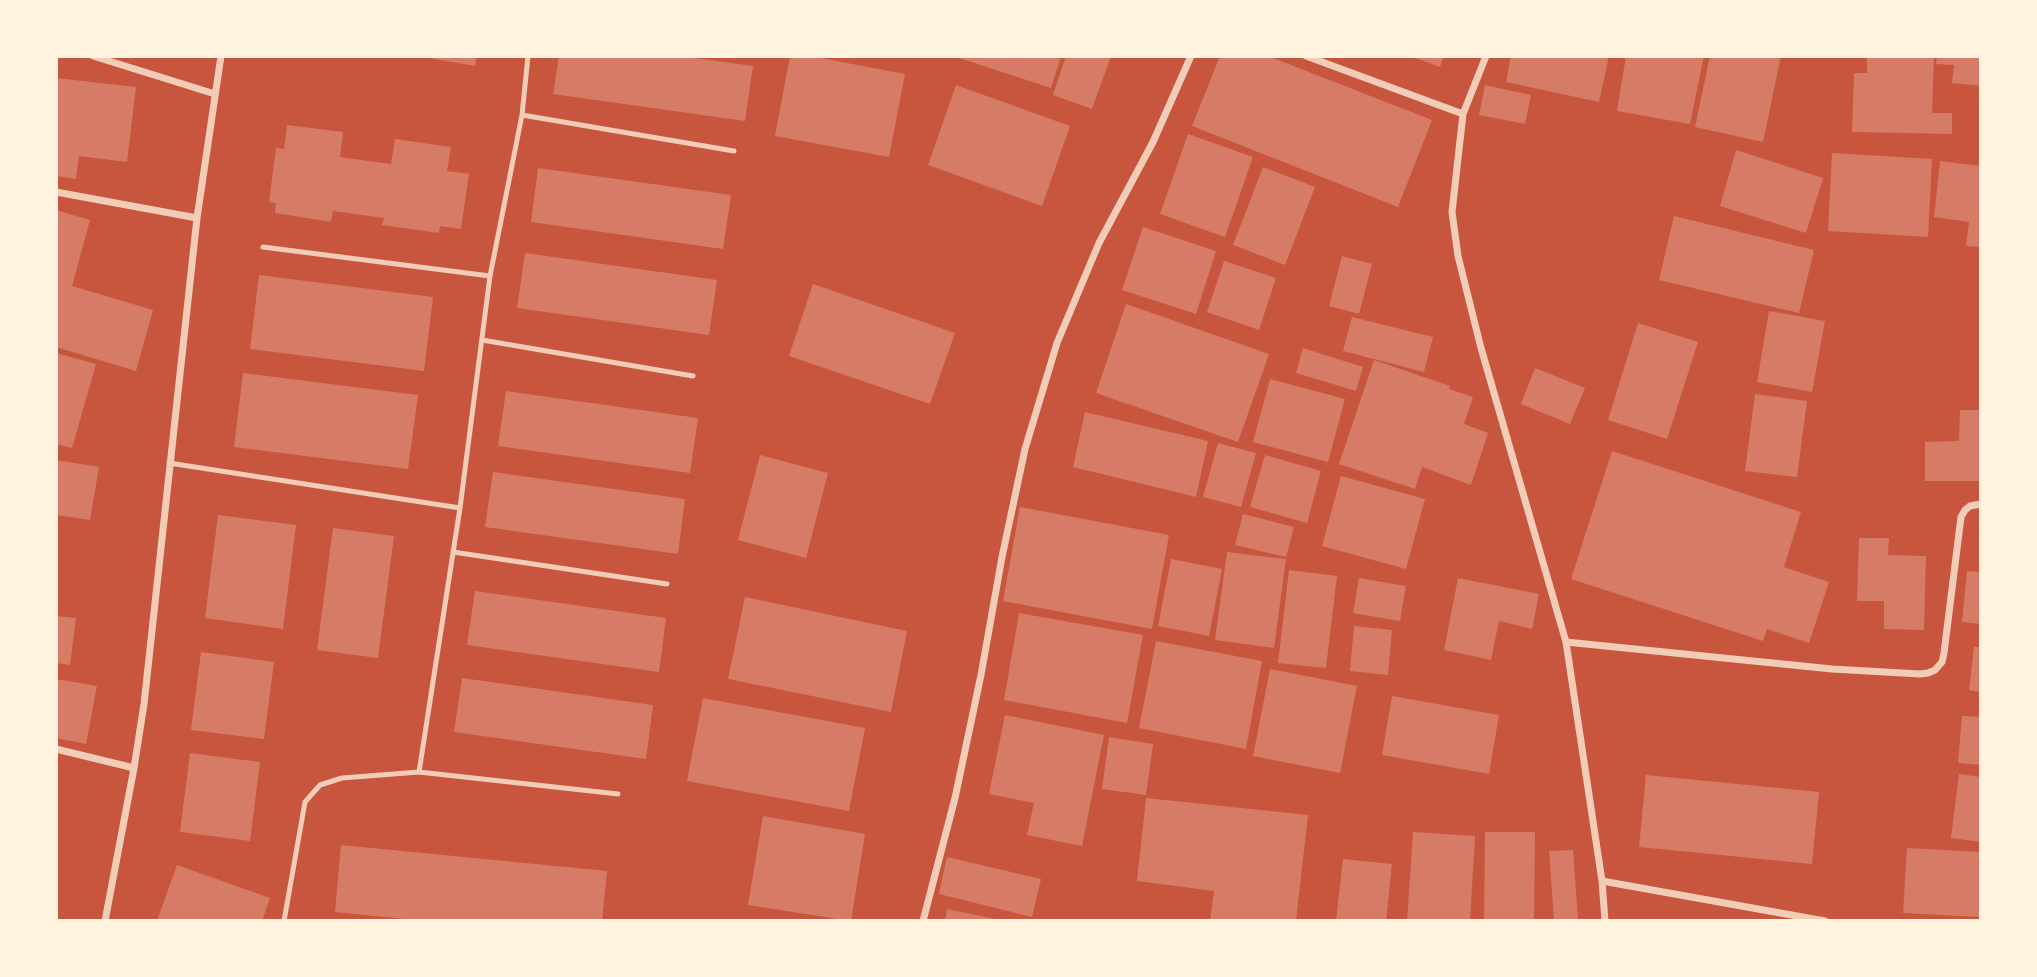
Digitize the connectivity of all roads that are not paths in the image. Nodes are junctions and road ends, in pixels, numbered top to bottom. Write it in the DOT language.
graph roads {
  1 [pos="93,56"];
  2 [pos="221,56"];
  3 [pos="528,56"];
  4 [pos="1191,56"];
  5 [pos="1306,56"];
  6 [pos="1486,56"];
  7 [pos="215,94"];
  8 [pos="1464,114"];
  9 [pos="522,116"];
  10 [pos="734,151"];
  11 [pos="56,192"];
  12 [pos="197,218"];
  13 [pos="263,247"];
  14 [pos="490,276"];
  15 [pos="482,340"];
  16 [pos="693,376"];
  17 [pos="169,463"];
  18 [pos="1981,504"];
  19 [pos="460,508"];
  20 [pos="453,552"];
  21 [pos="667,584"];
  22 [pos="1566,642"];
  23 [pos="56,749"];
  24 [pos="134,768"];
  25 [pos="419,772"];
  26 [pos="618,794"];
  27 [pos="1602,881"];
  28 [pos="104,921"];
  29 [pos="284,921"];
  30 [pos="923,921"];
  31 [pos="1605,921"];
  32 [pos="1825,921"];
  1 -- 7 [label="street"];
  2 -- 7 [label="street"];
  3 -- 9 [label="lane"];
  4 -- 30 [label="street"];
  5 -- 8 [label="street"];
  6 -- 8 [label="street"];
  7 -- 12 [label="street"];
  8 -- 22 [label="street"];
  9 -- 10 [label="lane"];
  9 -- 14 [label="lane"];
  11 -- 12 [label="street"];
  12 -- 17 [label="street"];
  13 -- 14 [label="lane"];
  14 -- 15 [label="lane"];
  15 -- 16 [label="lane"];
  15 -- 19 [label="lane"];
  17 -- 19 [label="lane"];
  17 -- 24 [label="street"];
  18 -- 22 [label="street"];
  19 -- 20 [label="lane"];
  20 -- 21 [label="lane"];
  20 -- 25 [label="lane"];
  22 -- 27 [label="street"];
  23 -- 24 [label="street"];
  24 -- 28 [label="street"];
  25 -- 26 [label="lane"];
  25 -- 29 [label="lane"];
  27 -- 31 [label="street"];
  27 -- 32 [label="street"];
}
